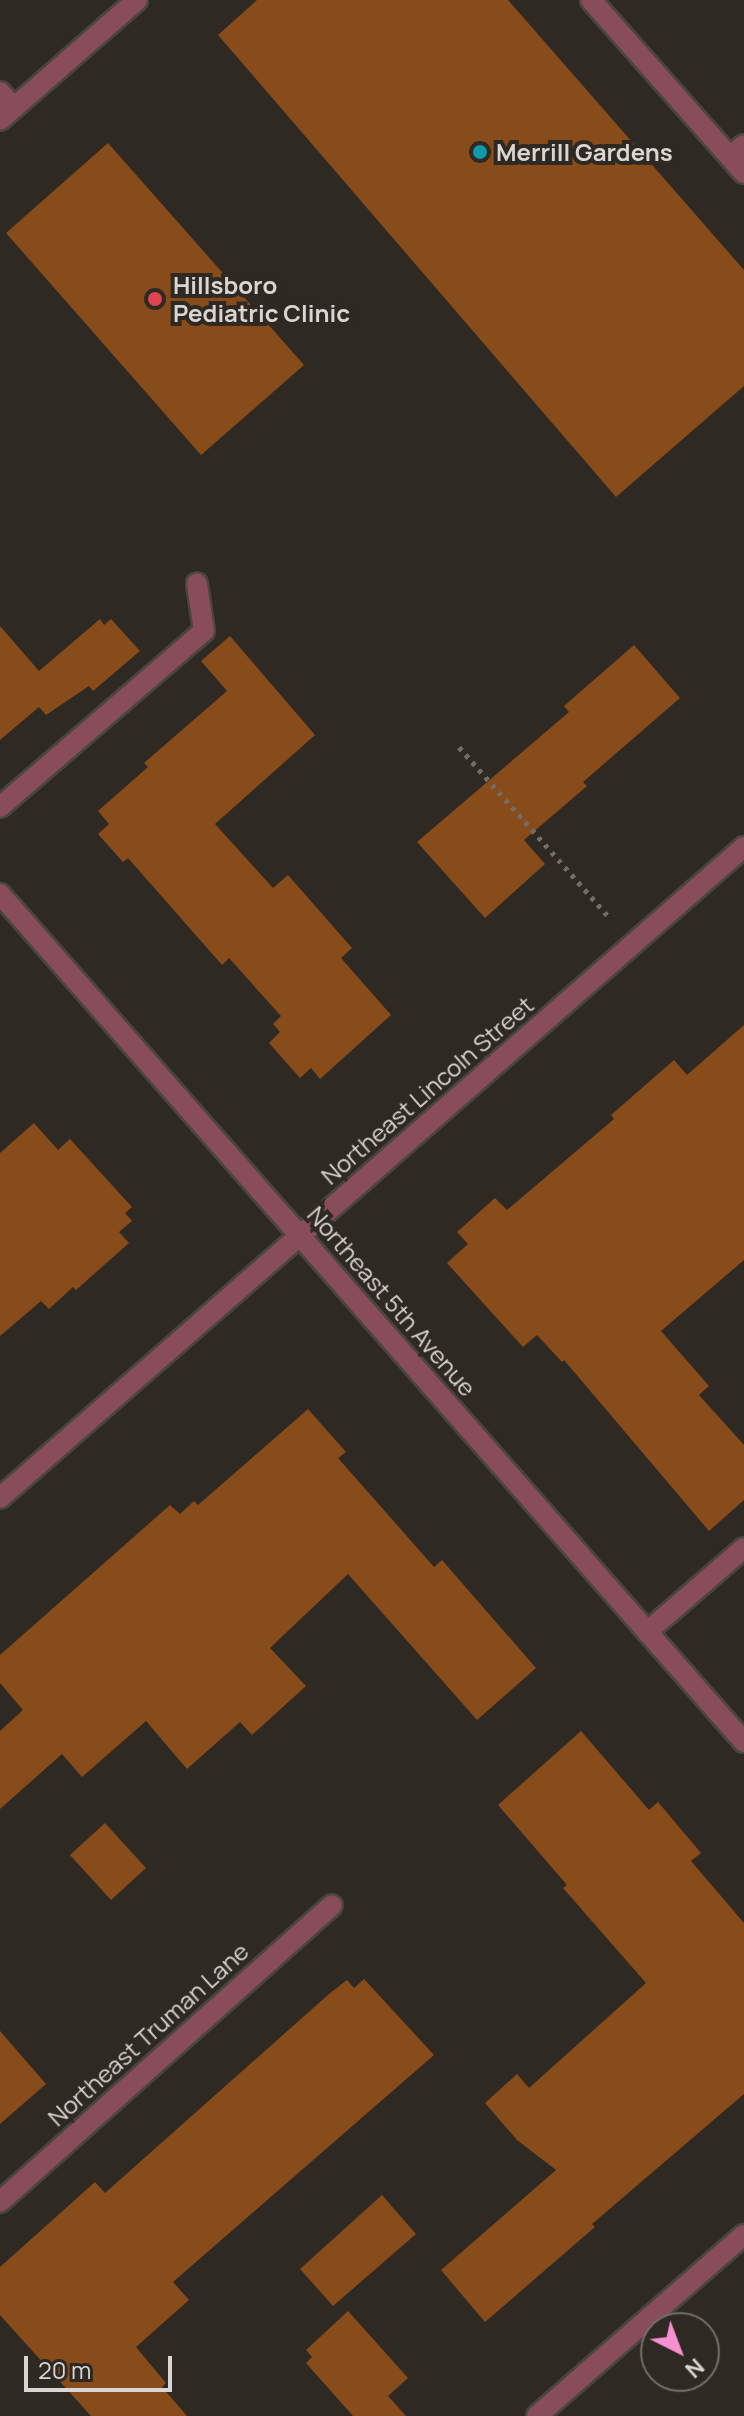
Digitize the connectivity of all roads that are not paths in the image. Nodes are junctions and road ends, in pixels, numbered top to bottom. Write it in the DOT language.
graph roads {
  1 [pos="137,0"];
  2 [pos="591,0"];
  3 [pos="0,92"];
  4 [pos="7,114"];
  5 [pos="737,151"];
  6 [pos="744,173"];
  7 [pos="197,584"];
  8 [pos="0,807"];
  9 [pos="744,847"];
  10 [pos="0,894"];
  11 [pos="301,1236"];
  12 [pos="0,1498"];
  13 [pos="744,1548"];
  14 [pos="647,1632"];
  15 [pos="744,1742"];
  16 [pos="332,1905"];
  17 [pos="0,2202"];
  18 [pos="744,2235"];
  19 [pos="537,2416"];
  1 -- 4 [label="street"];
  2 -- 5 [label="street"];
  3 -- 4 [label="street"];
  5 -- 6 [label="street"];
  7 -- 8 [label="street"];
  9 -- 11 [label="street, Northeast Lincoln Street"];
  10 -- 11 [label="street, Northeast 5th Avenue"];
  11 -- 12 [label="street, Northeast Lincoln Street"];
  11 -- 14 [label="street, Northeast 5th Avenue"];
  13 -- 14 [label="street"];
  14 -- 15 [label="street, Northeast 5th Avenue"];
  16 -- 17 [label="street, Northeast Truman Lane"];
  18 -- 19 [label="street"];
}
